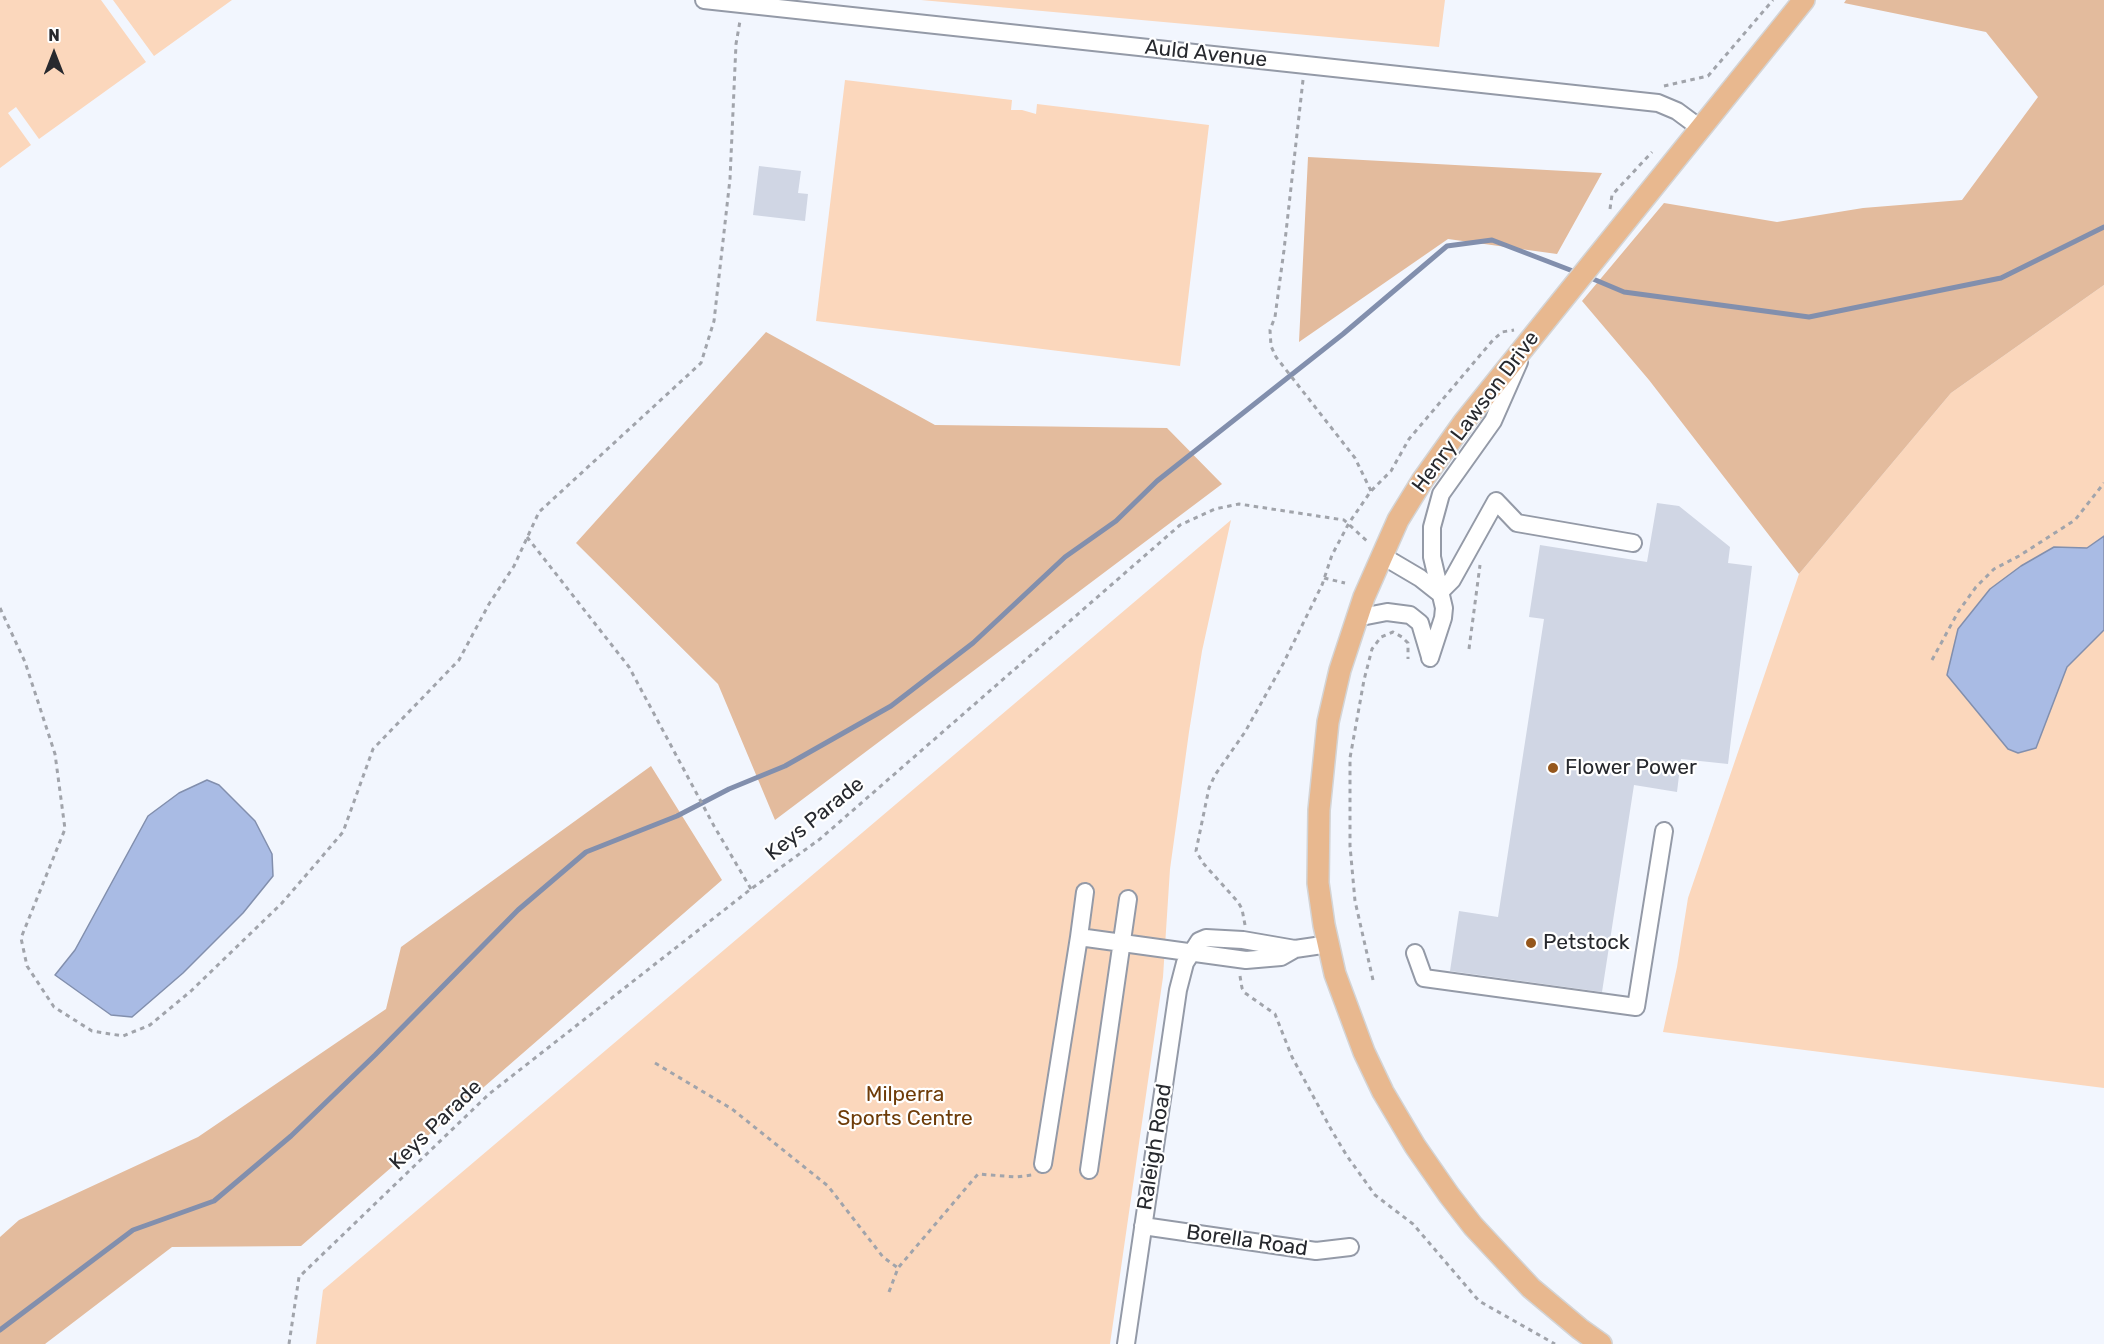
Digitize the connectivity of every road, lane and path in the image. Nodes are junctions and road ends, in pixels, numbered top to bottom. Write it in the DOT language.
graph roads {
  1 [pos="704,0"];
  2 [pos="1773,0"];
  3 [pos="1804,0"];
  4 [pos="743,4"];
  5 [pos="1303,83"];
  6 [pos="1659,87"];
  7 [pos="1700,128"];
  8 [pos="1652,152"];
  9 [pos="1610,210"];
  10 [pos="1522,337"];
  11 [pos="2104,483"];
  12 [pos="1371,491"];
  13 [pos="1349,523"];
  14 [pos="527,537"];
  15 [pos="1633,543"];
  16 [pos="1381,555"];
  17 [pos="1481,563"];
  18 [pos="1323,578"];
  19 [pos="1345,583"];
  20 [pos="1439,593"];
  21 [pos="0,608"];
  22 [pos="1356,618"];
  23 [pos="1469,649"];
  24 [pos="1408,659"];
  25 [pos="1932,660"];
  26 [pos="1664,831"];
  27 [pos="751,889"];
  28 [pos="1085,892"];
  29 [pos="1128,899"];
  30 [pos="1244,933"];
  31 [pos="1079,937"];
  32 [pos="1122,942"];
  33 [pos="1329,944"];
  34 [pos="1193,953"];
  35 [pos="1415,953"];
  36 [pos="1240,972"];
  37 [pos="1372,980"];
  38 [pos="655,1063"];
  39 [pos="1043,1164"];
  40 [pos="1089,1170"];
  41 [pos="1143,1226"];
  42 [pos="1350,1248"];
  43 [pos="898,1268"];
  44 [pos="889,1292"];
  45 [pos="289,1344"];
  46 [pos="1126,1344"];
  47 [pos="1555,1344"];
  48 [pos="1601,1344"];
  1 -- 4 [label="street, Auld Avenue"];
  2 -- 6 [label="path"];
  3 -- 7 [label="main road, Henry Lawson Drive"];
  4 -- 7 [label="street, Auld Avenue"];
  4 -- 14 [label="path"];
  5 -- 12 [label="path"];
  7 -- 10 [label="main road, Henry Lawson Drive"];
  8 -- 9 [label="path"];
  10 -- 12 [label="path"];
  10 -- 16 [label="main road, Henry Lawson Drive"];
  10 -- 20 [label="street"];
  11 -- 25 [label="path"];
  12 -- 13 [label="path"];
  13 -- 16 [label="path"];
  13 -- 18 [label="path"];
  13 -- 27 [label="path, Keys Parade"];
  14 -- 21 [label="path"];
  14 -- 27 [label="path"];
  15 -- 20 [label="street"];
  16 -- 20 [label="street"];
  16 -- 22 [label="main road, Henry Lawson Drive"];
  17 -- 23 [label="path"];
  18 -- 19 [label="path"];
  18 -- 30 [label="path"];
  20 -- 22 [label="street"];
  22 -- 33 [label="main road, Henry Lawson Drive"];
  24 -- 37 [label="path"];
  26 -- 35 [label="street"];
  27 -- 45 [label="path, Keys Parade"];
  28 -- 31 [label="street"];
  29 -- 32 [label="street"];
  31 -- 32 [label="street"];
  31 -- 39 [label="street"];
  32 -- 34 [label="street"];
  32 -- 40 [label="street"];
  33 -- 34 [label="street, Raleigh Road"];
  33 -- 48 [label="main road, Henry Lawson Drive"];
  34 -- 41 [label="street, Raleigh Road"];
  36 -- 47 [label="path"];
  38 -- 43 [label="path"];
  39 -- 43 [label="path"];
  41 -- 42 [label="street, Borella Road"];
  41 -- 46 [label="street, Raleigh Road"];
  43 -- 44 [label="path"];
}
